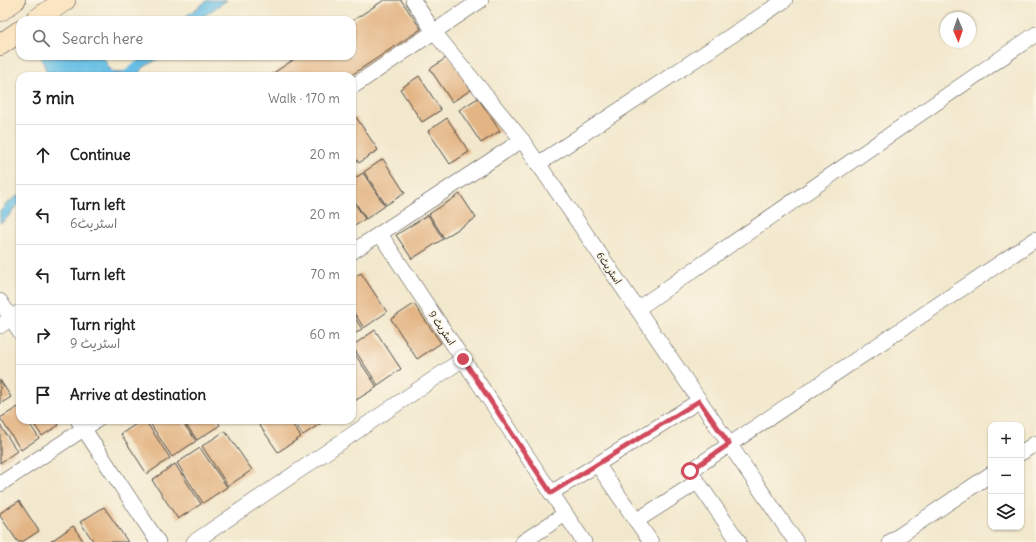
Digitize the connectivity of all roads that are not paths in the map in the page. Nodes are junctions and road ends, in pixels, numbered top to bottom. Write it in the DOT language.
graph roads {
  1 [pos="15,0"];
  2 [pos="65,0"];
  3 [pos="413,0"];
  4 [pos="482,0"];
  5 [pos="785,0"];
  6 [pos="0,11"];
  7 [pos="42,16"];
  8 [pos="434,32"];
  9 [pos="16,34"];
  10 [pos="1036,34"];
  11 [pos="0,45"];
  12 [pos="356,84"];
  13 [pos="522,140"];
  14 [pos="538,164"];
  15 [pos="380,234"];
  16 [pos="1036,239"];
  17 [pos="356,249"];
  18 [pos="0,301"];
  19 [pos="637,309"];
  20 [pos="10,319"];
  21 [pos="463,359"];
  22 [pos="699,401"];
  23 [pos="81,424"];
  24 [pos="1036,443"];
  25 [pos="729,444"];
  26 [pos="1024,451"];
  27 [pos="597,464"];
  28 [pos="988,476"];
  29 [pos="697,482"];
  30 [pos="0,484"];
  31 [pos="551,493"];
  32 [pos="565,514"];
  33 [pos="636,521"];
  34 [pos="158,542"];
  35 [pos="194,542"];
  36 [pos="523,542"];
  37 [pos="584,542"];
  38 [pos="651,542"];
  39 [pos="739,542"];
  40 [pos="796,542"];
  41 [pos="890,542"];
  1 -- 6 [label="main road"];
  2 -- 7 [label="main road"];
  3 -- 8 [label="street, اسٹریٹ6"];
  4 -- 8 [label="street"];
  5 -- 14 [label="street"];
  8 -- 12 [label="street"];
  8 -- 13 [label="street, اسٹریٹ6"];
  9 -- 11 [label="main road"];
  10 -- 19 [label="street"];
  13 -- 14 [label="street, اسٹریٹ6"];
  13 -- 15 [label="street"];
  14 -- 19 [label="street, اسٹریٹ6"];
  15 -- 17 [label="street"];
  15 -- 21 [label="street, اسٹریٹ 9"];
  16 -- 25 [label="street"];
  18 -- 20 [label="street"];
  19 -- 22 [label="street, اسٹریٹ6"];
  21 -- 31 [label="street, اسٹریٹ 9"];
  21 -- 35 [label="street"];
  22 -- 25 [label="street, اسٹریٹ6"];
  22 -- 27 [label="street"];
  23 -- 30 [label="street"];
  23 -- 34 [label="street"];
  24 -- 26 [label="street"];
  25 -- 29 [label="street"];
  25 -- 40 [label="street, اسٹریٹ6"];
  27 -- 31 [label="street"];
  27 -- 33 [label="street"];
  28 -- 41 [label="street"];
  29 -- 33 [label="street"];
  29 -- 39 [label="street"];
  31 -- 32 [label="street, اسٹریٹ 9"];
  32 -- 36 [label="street"];
  32 -- 37 [label="street, اسٹریٹ 9"];
  33 -- 38 [label="street"];
}
